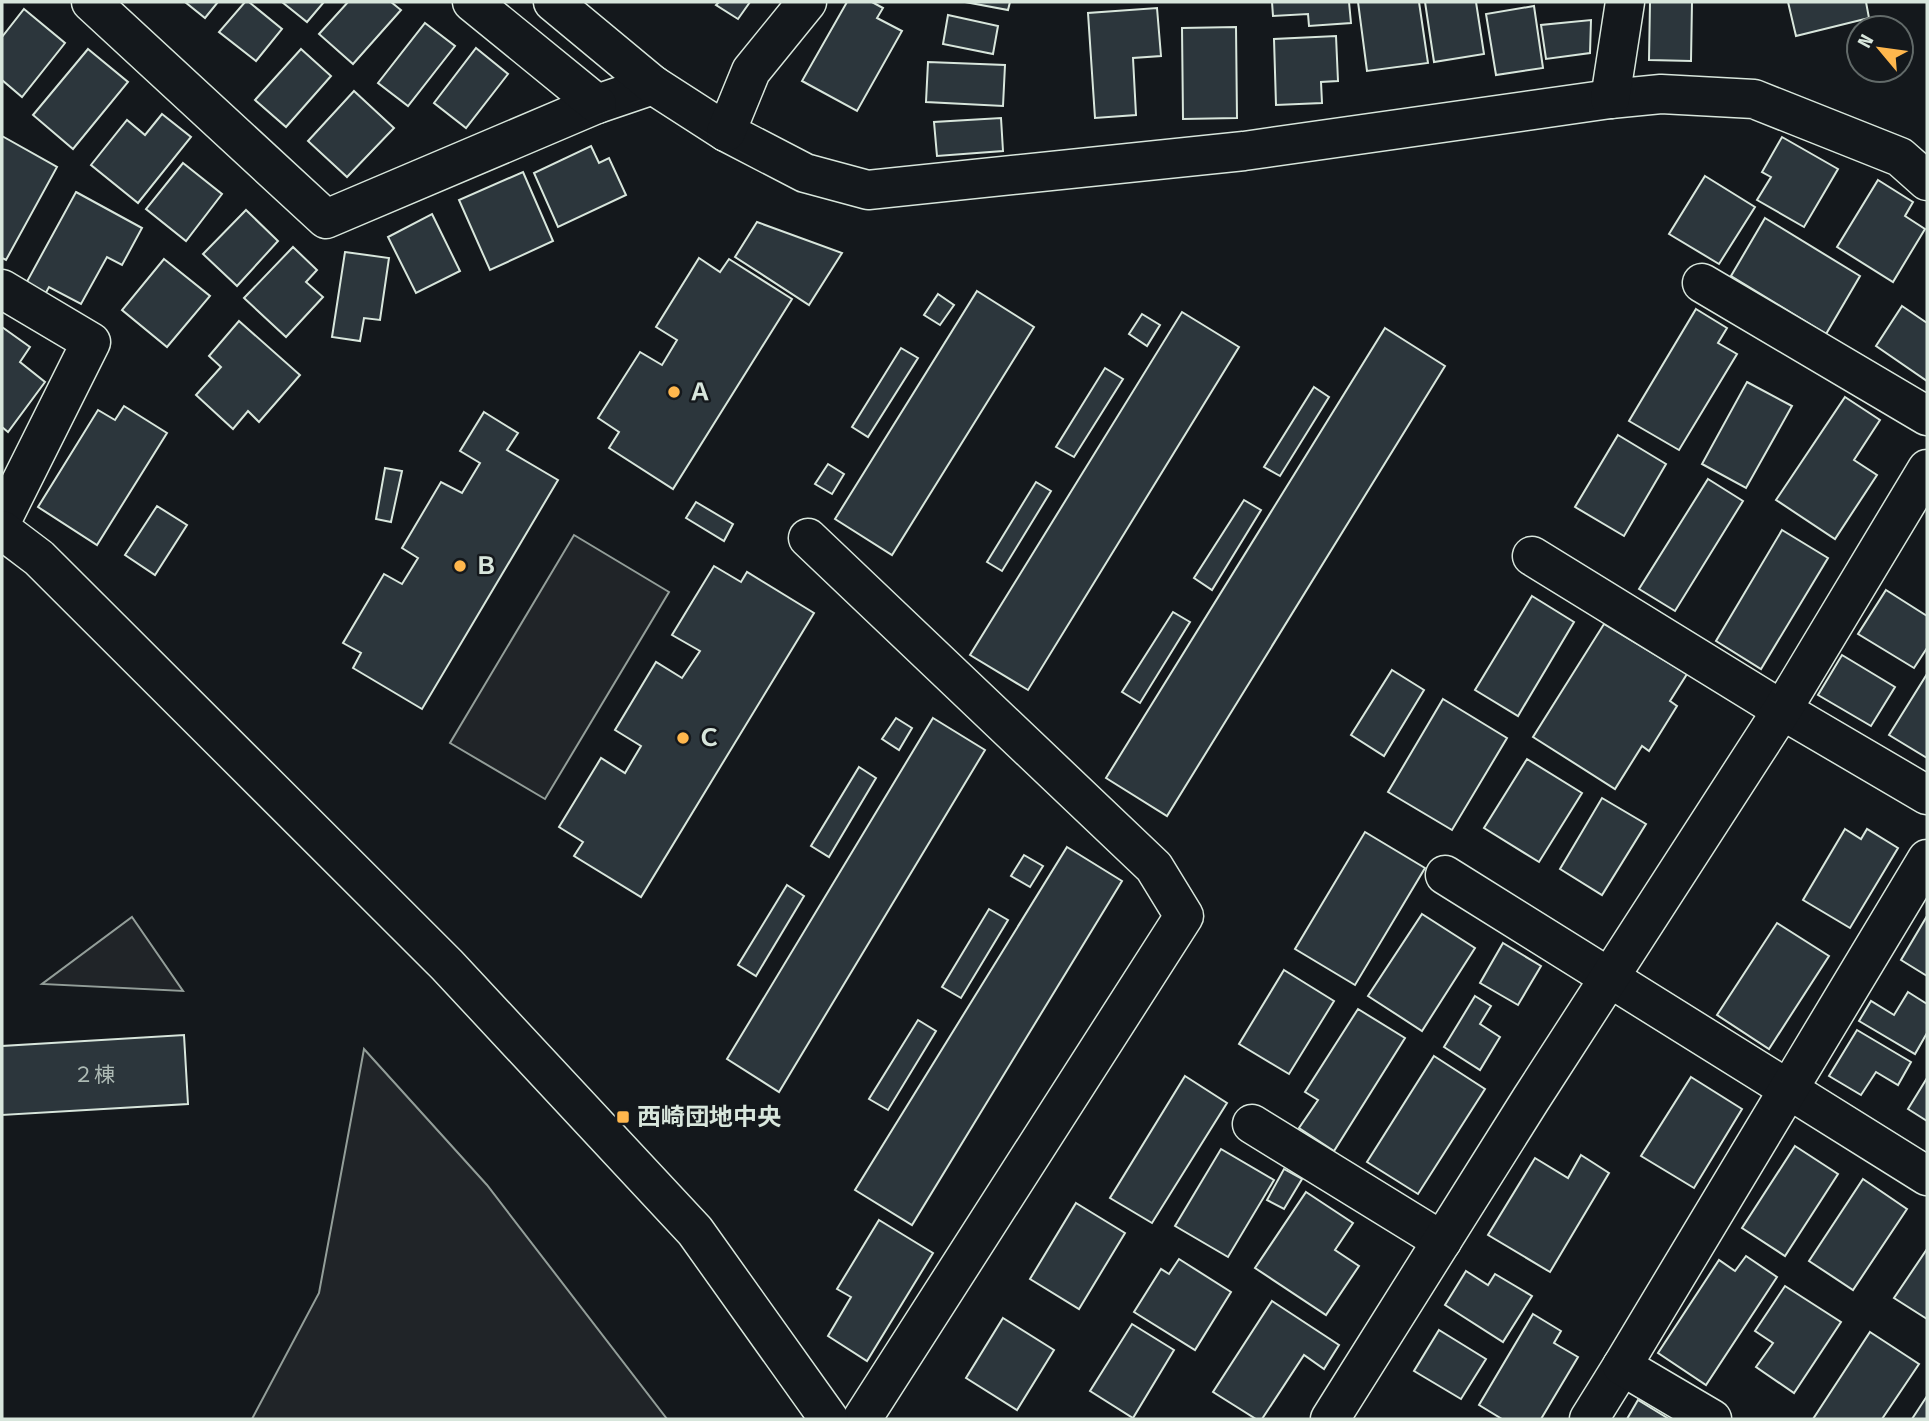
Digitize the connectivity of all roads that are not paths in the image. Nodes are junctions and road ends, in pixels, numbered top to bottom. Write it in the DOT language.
graph roads {
  1 [pos="91,2"];
  2 [pos="472,2"];
  3 [pos="553,2"];
  4 [pos="807,2"];
  5 [pos="1620,3"];
  6 [pos="653,85"];
  7 [pos="1610,99"];
  8 [pos="597,104"];
  9 [pos="726,132"];
  10 [pos="1927,181"];
  11 [pos="1702,283"];
  12 [pos="2,289"];
  13 [pos="1927,416"];
  14 [pos="1927,469"];
  15 [pos="2,520"];
  16 [pos="2,530"];
  17 [pos="808,538"];
  18 [pos="1532,556"];
  19 [pos="1782,710"];
  20 [pos="1927,795"];
  21 [pos="1927,859"];
  22 [pos="1445,875"];
  23 [pos="1609,977"];
  24 [pos="1789,1089"];
  25 [pos="1252,1124"];
  26 [pos="1927,1176"];
  27 [pos="1442,1241"];
  28 [pos="1622,1366"];
  29 [pos="829,1419"];
  30 [pos="862,1419"];
  31 [pos="1330,1419"];
  32 [pos="1589,1419"];
  33 [pos="1712,1419"];
  1 -- 8 [label="street"];
  2 -- 8 [label="street"];
  3 -- 6 [label="street"];
  4 -- 9 [label="street"];
  5 -- 7 [label="street"];
  6 -- 8 [label="street"];
  6 -- 9 [label="street"];
  7 -- 9 [label="street"];
  7 -- 10 [label="street"];
  11 -- 13 [label="street"];
  12 -- 15 [label="street"];
  14 -- 19 [label="street"];
  16 -- 29 [label="street"];
  17 -- 30 [label="street"];
  18 -- 19 [label="street"];
  19 -- 20 [label="street"];
  19 -- 23 [label="street"];
  21 -- 24 [label="street"];
  22 -- 23 [label="street"];
  23 -- 24 [label="street"];
  23 -- 27 [label="street"];
  24 -- 26 [label="street"];
  24 -- 28 [label="street"];
  25 -- 27 [label="street"];
  27 -- 31 [label="street"];
  28 -- 32 [label="street"];
  28 -- 33 [label="street"];
}
